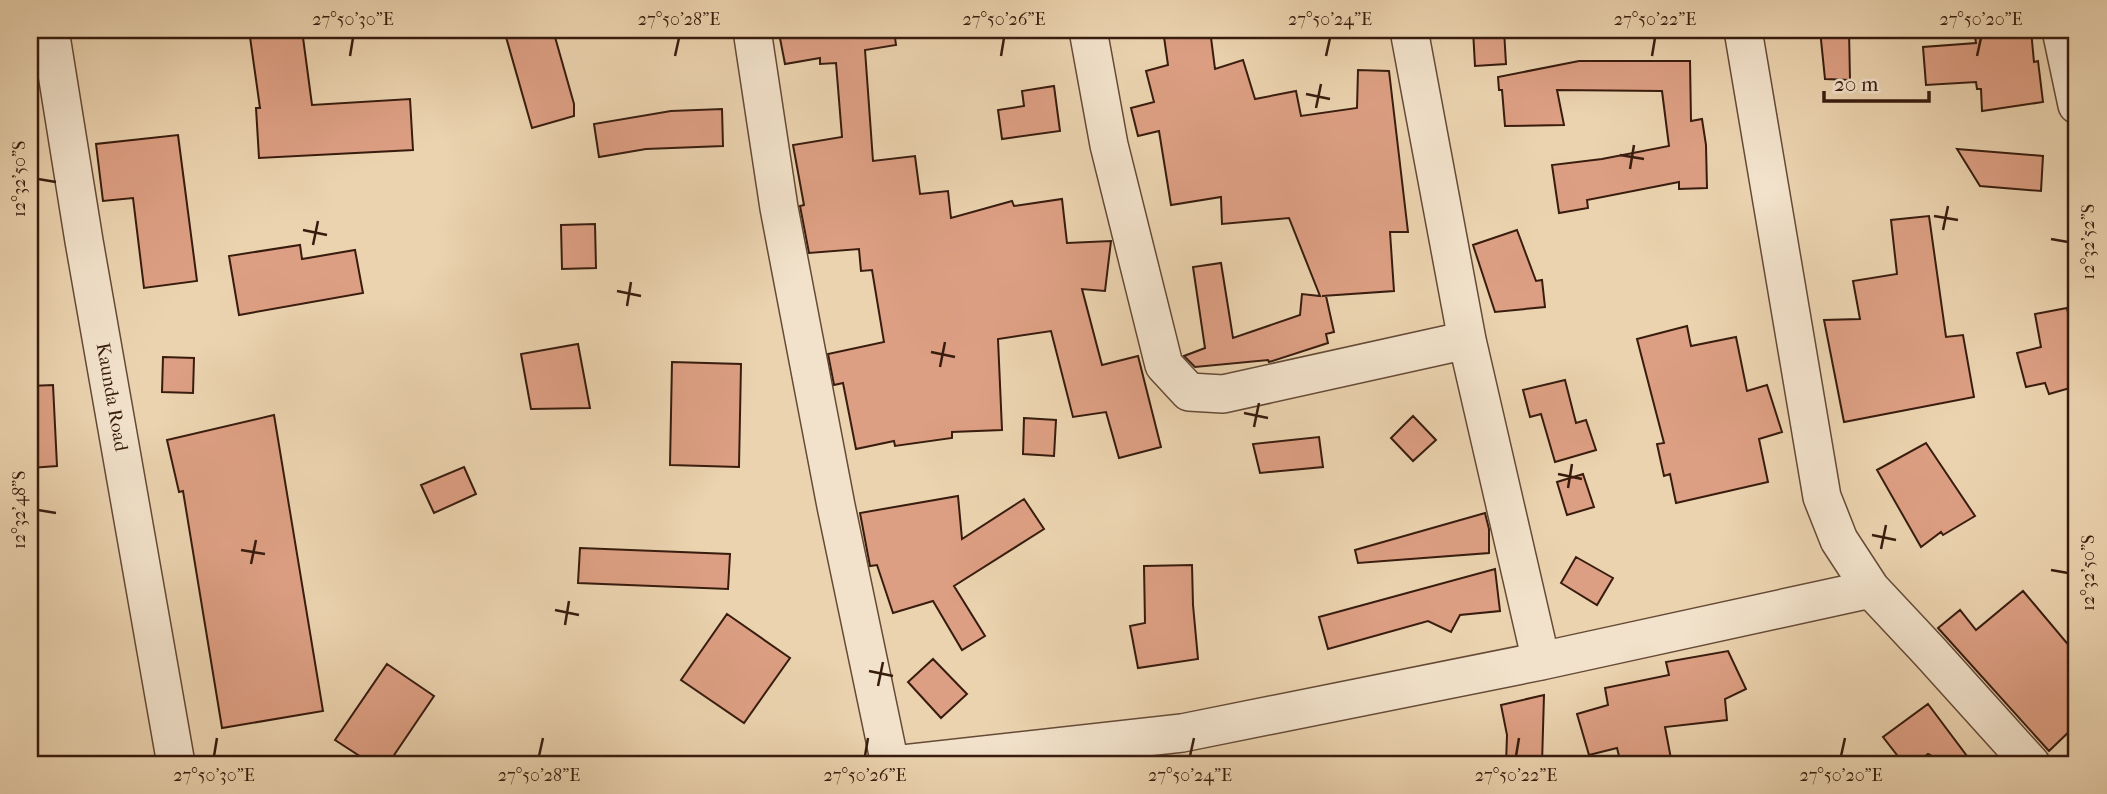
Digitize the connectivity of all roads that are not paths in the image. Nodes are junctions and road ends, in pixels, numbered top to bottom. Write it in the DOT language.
graph roads {
  1 [pos="50,30"];
  2 [pos="752,30"];
  3 [pos="1088,30"];
  4 [pos="1409,30"];
  5 [pos="1742,30"];
  6 [pos="2061,30"];
  7 [pos="2077,105"];
  8 [pos="1467,340"];
  9 [pos="1871,589"];
  10 [pos="1541,661"];
  11 [pos="2026,763"];
  12 [pos="176,764"];
  13 [pos="890,764"];
  14 [pos="902,764"];
  1 -- 12 [label="street, Kaunda Road"];
  2 -- 13 [label="street"];
  3 -- 8 [label="street"];
  4 -- 8 [label="street"];
  5 -- 9 [label="street"];
  6 -- 7 [label="street"];
  8 -- 10 [label="street"];
  9 -- 10 [label="street"];
  9 -- 11 [label="street"];
  10 -- 14 [label="street"];
}
